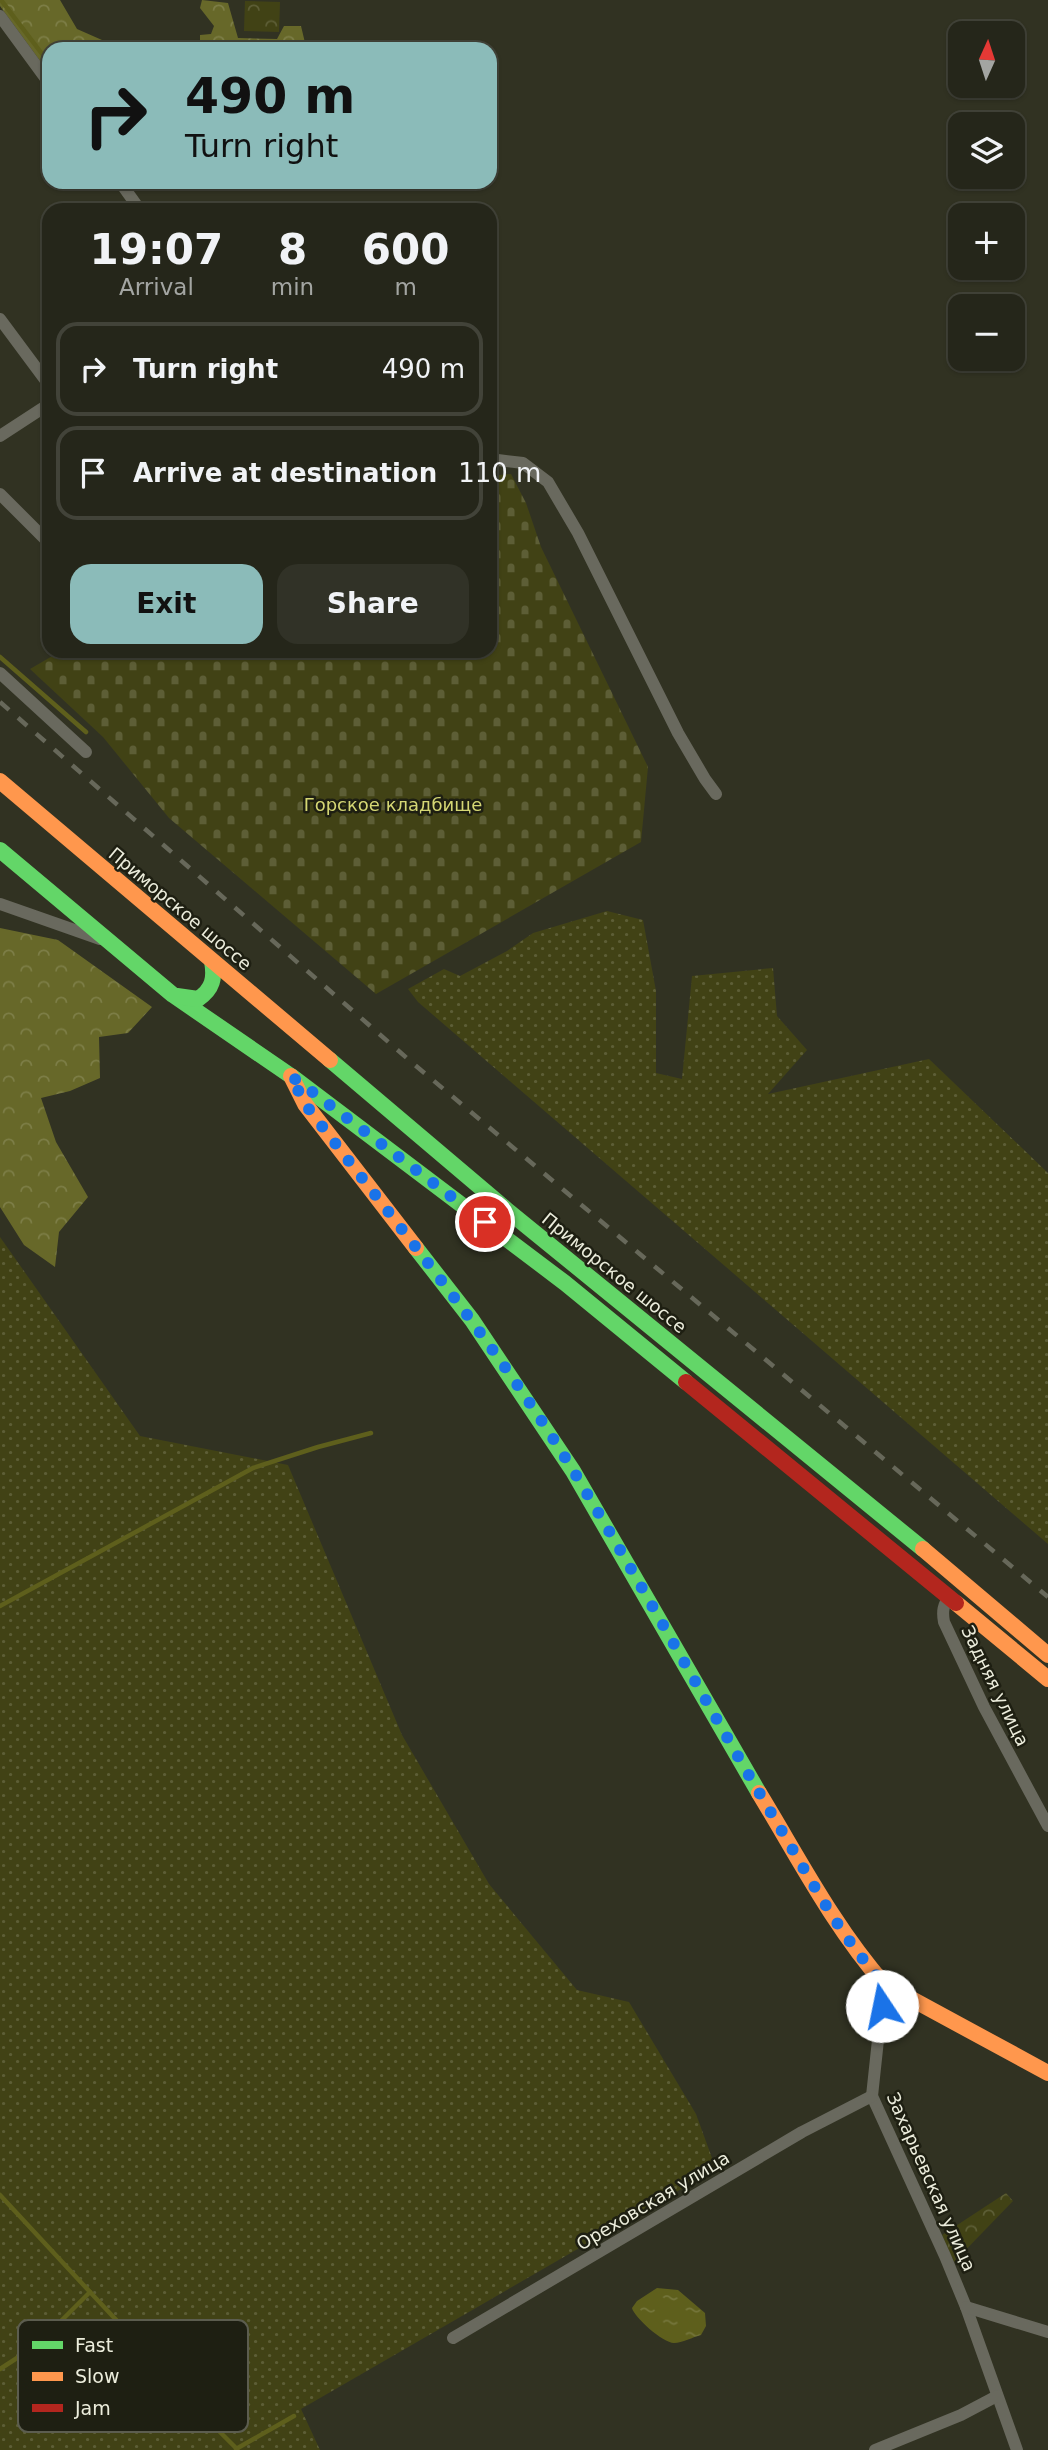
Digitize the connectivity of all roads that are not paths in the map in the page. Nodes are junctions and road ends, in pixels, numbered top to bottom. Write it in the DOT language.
graph roads {
  1 [pos="0,16"];
  2 [pos="42,73"];
  3 [pos="0,319"];
  4 [pos="42,376"];
  5 [pos="42,409"];
  6 [pos="0,436"];
  7 [pos="497,460"];
  8 [pos="0,494"];
  9 [pos="42,536"];
  10 [pos="0,673"];
  11 [pos="86,752"];
  12 [pos="0,781"];
  13 [pos="716,794"];
  14 [pos="0,850"];
  15 [pos="0,904"];
  16 [pos="111,943"];
  17 [pos="212,961"];
  18 [pos="173,995"];
  19 [pos="291,1076"];
  20 [pos="950,1596"];
  21 [pos="1048,1655"];
  22 [pos="1048,1679"];
  23 [pos="1048,1826"];
  24 [pos="884,1984"];
  25 [pos="1048,2073"];
  26 [pos="872,2096"];
  27 [pos="966,2307"];
  28 [pos="1048,2332"];
  29 [pos="453,2338"];
  30 [pos="997,2396"];
  31 [pos="875,2450"];
  32 [pos="1017,2450"];
  1 -- 2 [label="street"];
  3 -- 4 [label="street"];
  5 -- 6 [label="street"];
  7 -- 13 [label="street"];
  8 -- 9 [label="street"];
  10 -- 11 [label="street"];
  12 -- 17 [label="main road, Приморское шоссе"];
  14 -- 16 [label="main road"];
  15 -- 16 [label="street"];
  16 -- 18 [label="main road"];
  17 -- 18 [label="main road"];
  17 -- 21 [label="main road, Приморское шоссе"];
  18 -- 19 [label="main road"];
  19 -- 20 [label="main road"];
  19 -- 24 [label="main road"];
  20 -- 22 [label="main road"];
  20 -- 23 [label="street, Задняя улица"];
  24 -- 25 [label="main road"];
  24 -- 26 [label="street, Захарьевская улица"];
  26 -- 27 [label="street, Захарьевская улица"];
  26 -- 29 [label="street, Ореховская улица"];
  27 -- 28 [label="street"];
  27 -- 30 [label="street, Захарьевская улица"];
  30 -- 31 [label="street"];
  30 -- 32 [label="street, Захарьевская улица"];
}
